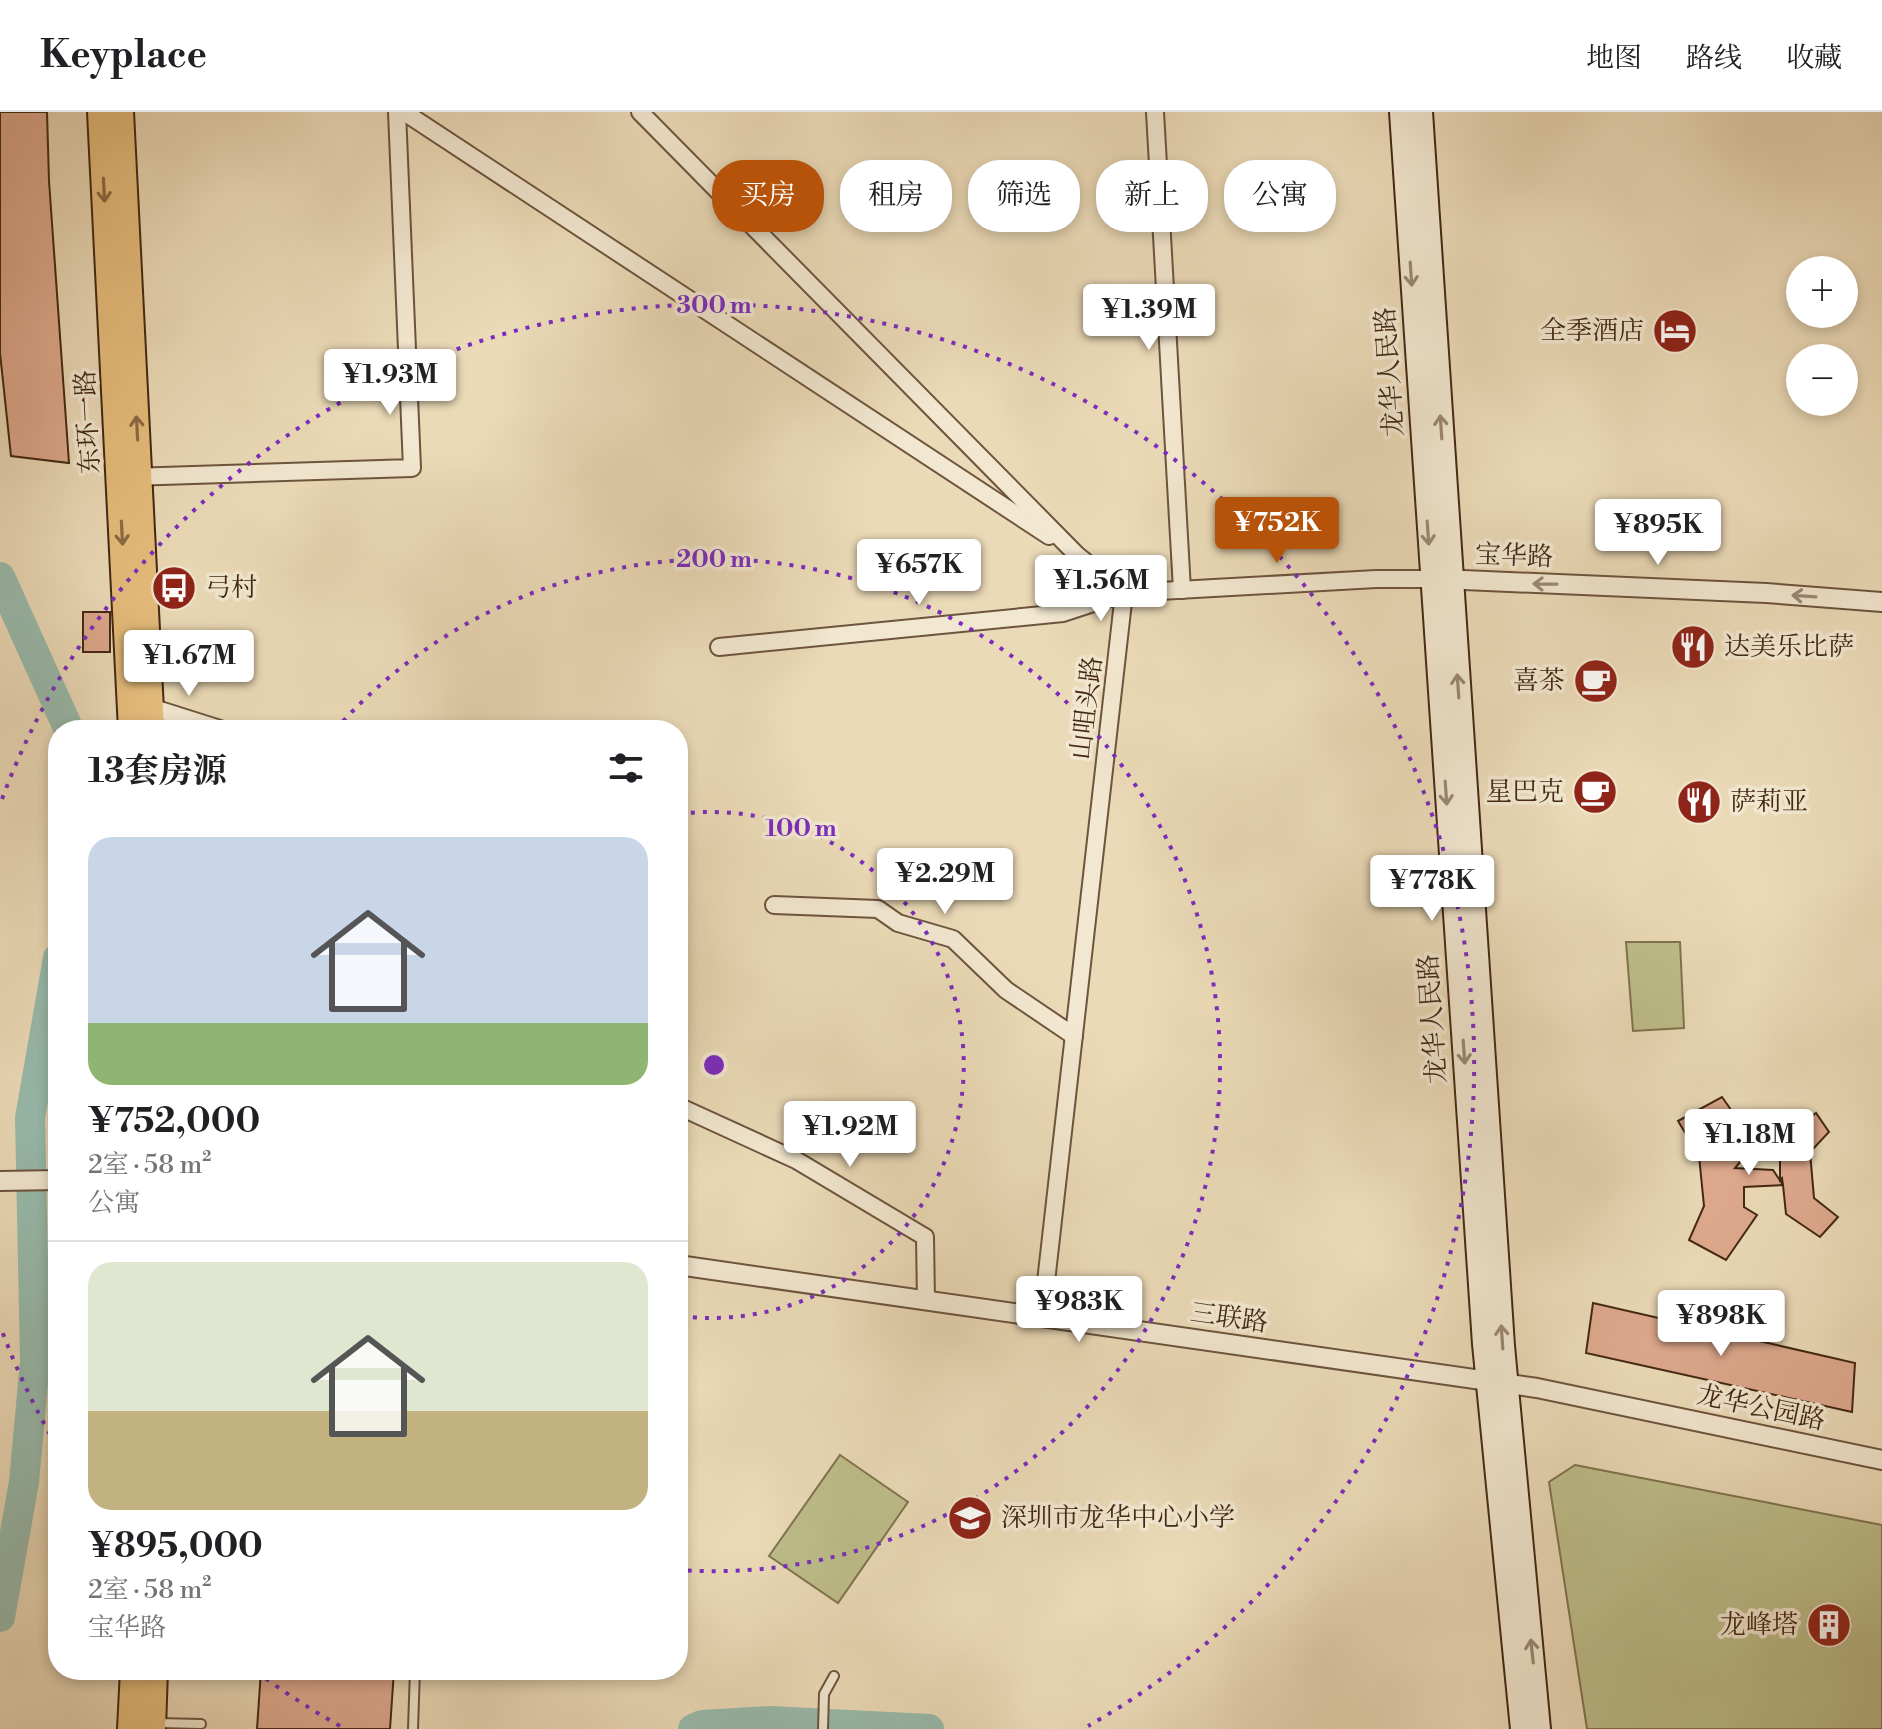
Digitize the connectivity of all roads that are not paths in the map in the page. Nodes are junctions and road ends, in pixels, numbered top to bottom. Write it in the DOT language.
graph roads {
  1 [pos="100,112"];
  2 [pos="121,112"];
  3 [pos="397,112"];
  4 [pos="404,112"];
  5 [pos="640,112"];
  6 [pos="1155,112"];
  7 [pos="1401,112"];
  8 [pos="1421,112"];
  9 [pos="129,477"];
  10 [pos="1077,555"];
  11 [pos="1441,579"];
  12 [pos="1182,590"];
  13 [pos="1124,593"];
  14 [pos="1882,602"];
  15 [pos="719,647"];
  16 [pos="144,713"];
  17 [pos="177,720"];
  18 [pos="774,905"];
  19 [pos="1074,1036"];
  20 [pos="688,1111"];
  21 [pos="48,1180"];
  22 [pos="0,1181"];
  23 [pos="688,1266"];
  24 [pos="926,1301"];
  25 [pos="1042,1317"];
  26 [pos="1496,1382"];
  27 [pos="1882,1460"];
  28 [pos="834,1676"];
  29 [pos="135,1680"];
  30 [pos="153,1680"];
  31 [pos="415,1680"];
  32 [pos="201,1724"];
  33 [pos="145,1727"];
  34 [pos="413,1729"];
  35 [pos="823,1729"];
  36 [pos="1522,1729"];
  37 [pos="1539,1729"];
  1 -- 9 [label="main road, 东环一路, one-way"];
  9 -- 2 [label="main road, 东环一路, one-way"];
  3 -- 9 [label="street"];
  4 -- 10 [label="street"];
  5 -- 10 [label="street"];
  6 -- 12 [label="street"];
  7 -- 11 [label="main road, 龙华人民路, one-way"];
  11 -- 8 [label="main road, 龙华人民路, one-way"];
  9 -- 16 [label="main road, 东环一路"];
  10 -- 13 [label="street"];
  11 -- 12 [label="street"];
  14 -- 11 [label="street, 宝华路, one-way"];
  11 -- 26 [label="main road, 龙华人民路"];
  12 -- 13 [label="street"];
  13 -- 15 [label="street"];
  13 -- 19 [label="street, 山咀头路"];
  16 -- 17 [label="street"];
  18 -- 19 [label="street"];
  19 -- 25 [label="street, 山咀头路"];
  20 -- 24 [label="street"];
  21 -- 22 [label="street"];
  23 -- 24 [label="street, 三联路"];
  24 -- 25 [label="street, 三联路"];
  25 -- 26 [label="street, 三联路"];
  26 -- 27 [label="street, 龙华公园路"];
  26 -- 36 [label="main road, 龙华人民路"];
  37 -- 26 [label="main road, 龙华人民路, one-way"];
  28 -- 35 [label="lane"];
  29 -- 33 [label="main road"];
  30 -- 33 [label="main road"];
  31 -- 34 [label="lane"];
  32 -- 33 [label="lane"];
}
